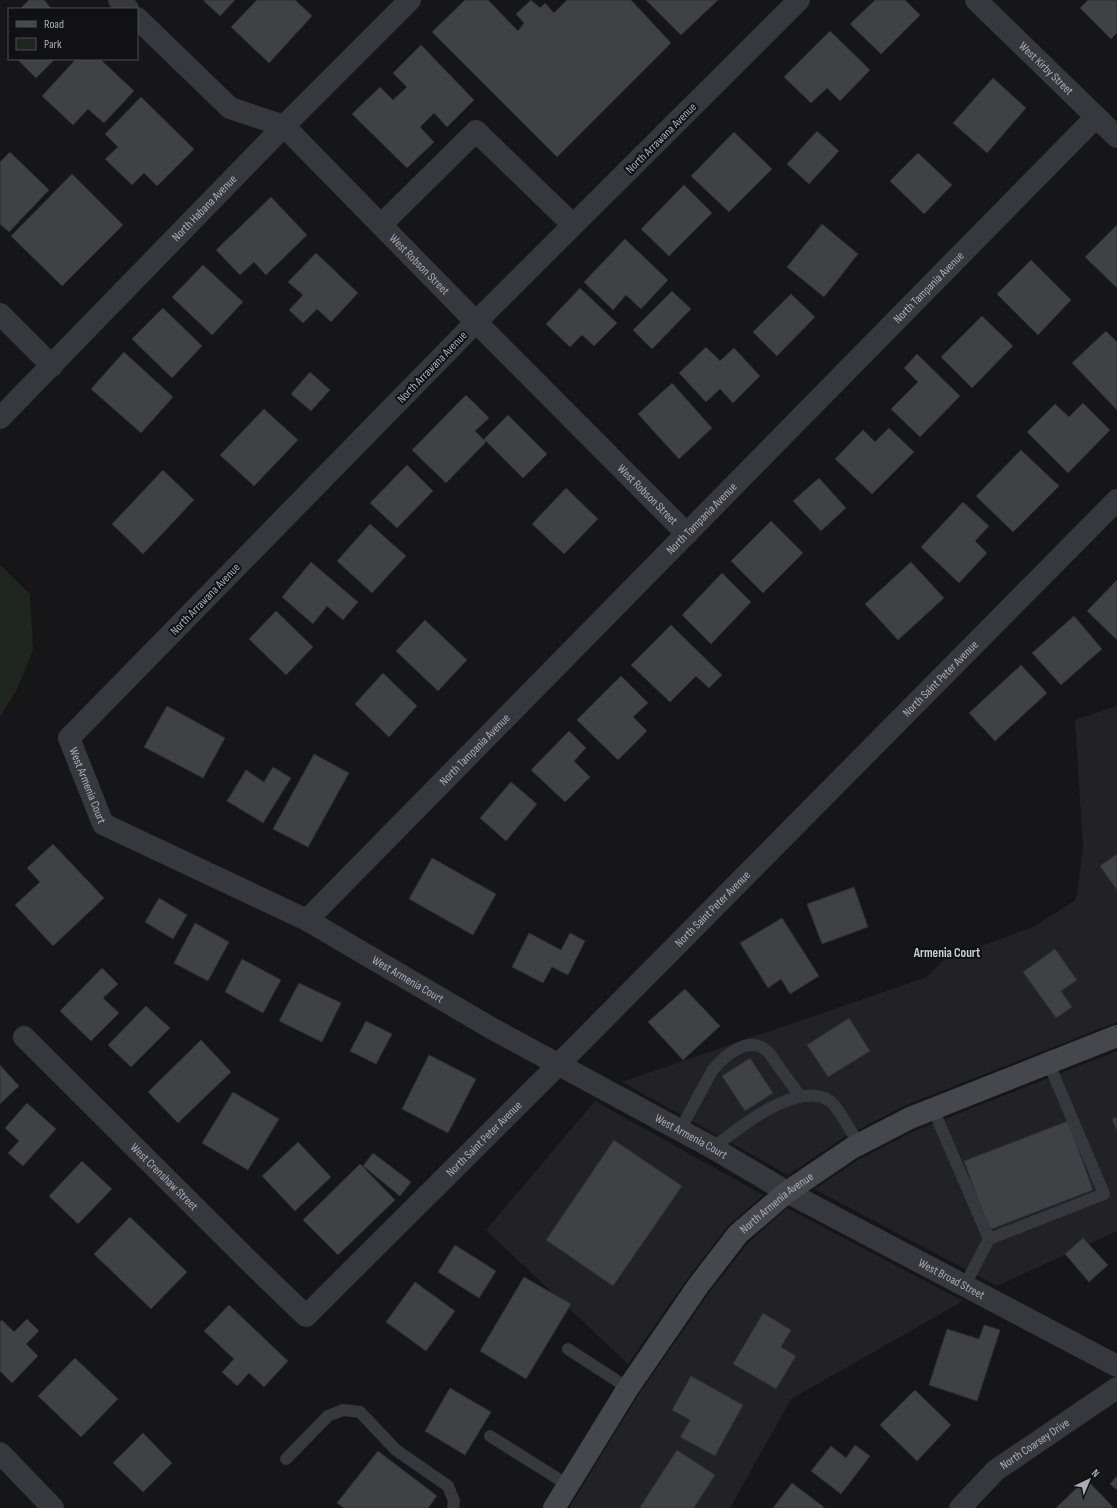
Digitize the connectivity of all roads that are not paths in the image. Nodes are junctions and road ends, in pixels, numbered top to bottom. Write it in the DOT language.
graph roads {
  1 [pos="119,0"];
  2 [pos="410,0"];
  3 [pos="976,0"];
  4 [pos="794,2"];
  5 [pos="127,8"];
  6 [pos="138,19"];
  7 [pos="1096,117"];
  8 [pos="284,126"];
  9 [pos="1117,137"];
  10 [pos="381,225"];
  11 [pos="573,225"];
  12 [pos="0,314"];
  13 [pos="476,322"];
  14 [pos="52,366"];
  15 [pos="0,418"];
  16 [pos="1117,500"];
  17 [pos="687,534"];
  18 [pos="69,738"];
  19 [pos="307,920"];
  20 [pos="24,1036"];
  21 [pos="1117,1036"];
  22 [pos="559,1064"];
  23 [pos="1049,1064"];
  24 [pos="800,1096"];
  25 [pos="933,1109"];
  26 [pos="680,1130"];
  27 [pos="859,1144"];
  28 [pos="713,1148"];
  29 [pos="787,1192"];
  30 [pos="989,1240"];
  31 [pos="965,1285"];
  32 [pos="306,1316"];
  33 [pos="568,1349"];
  34 [pos="1117,1366"];
  35 [pos="628,1388"];
  36 [pos="1117,1388"];
  37 [pos="490,1436"];
  38 [pos="0,1453"];
  39 [pos="286,1459"];
  40 [pos="568,1485"];
  41 [pos="53,1508"];
  42 [pos="453,1508"];
  43 [pos="554,1508"];
  44 [pos="960,1508"];
  1 -- 5 [label="street"];
  2 -- 8 [label="street, North Habana Avenue"];
  3 -- 7 [label="street, West Kirby Street"];
  4 -- 11 [label="street, North Arrawana Avenue"];
  6 -- 8 [label="street, West Robson Street"];
  7 -- 9 [label="street, West Kirby Street"];
  7 -- 17 [label="street, North Tampania Avenue"];
  8 -- 10 [label="street, West Robson Street"];
  8 -- 14 [label="street, North Habana Avenue"];
  10 -- 11 [label="street"];
  10 -- 13 [label="street, West Robson Street"];
  11 -- 13 [label="street, North Arrawana Avenue"];
  12 -- 14 [label="street"];
  13 -- 17 [label="street, West Robson Street"];
  13 -- 18 [label="street, North Arrawana Avenue"];
  14 -- 15 [label="street, North Habana Avenue"];
  16 -- 22 [label="street, North Saint Peter Avenue"];
  17 -- 19 [label="street, North Tampania Avenue"];
  18 -- 19 [label="street, West Armenia Court"];
  19 -- 22 [label="street, West Armenia Court"];
  20 -- 32 [label="street, West Crenshaw Street"];
  21 -- 23 [label="main road, North Armenia Avenue"];
  22 -- 26 [label="street, West Armenia Court"];
  22 -- 32 [label="street, North Saint Peter Avenue"];
  23 -- 25 [label="main road, North Armenia Avenue"];
  23 -- 30 [label="lane"];
  24 -- 26 [label="lane"];
  24 -- 27 [label="lane"];
  24 -- 28 [label="lane"];
  25 -- 27 [label="main road, North Armenia Avenue"];
  25 -- 30 [label="lane"];
  26 -- 28 [label="street, West Armenia Court"];
  27 -- 29 [label="main road, North Armenia Avenue"];
  28 -- 29 [label="street, West Armenia Court"];
  29 -- 31 [label="street, West Broad Street"];
  29 -- 35 [label="main road, North Armenia Avenue"];
  30 -- 31 [label="lane"];
  31 -- 34 [label="street, West Broad Street"];
  33 -- 35 [label="lane"];
  35 -- 40 [label="main road, North Armenia Avenue"];
  36 -- 44 [label="street, North Coarsey Drive"];
  37 -- 40 [label="lane"];
  38 -- 41 [label="street"];
  39 -- 42 [label="lane"];
  40 -- 43 [label="main road, North Armenia Avenue"];
}
